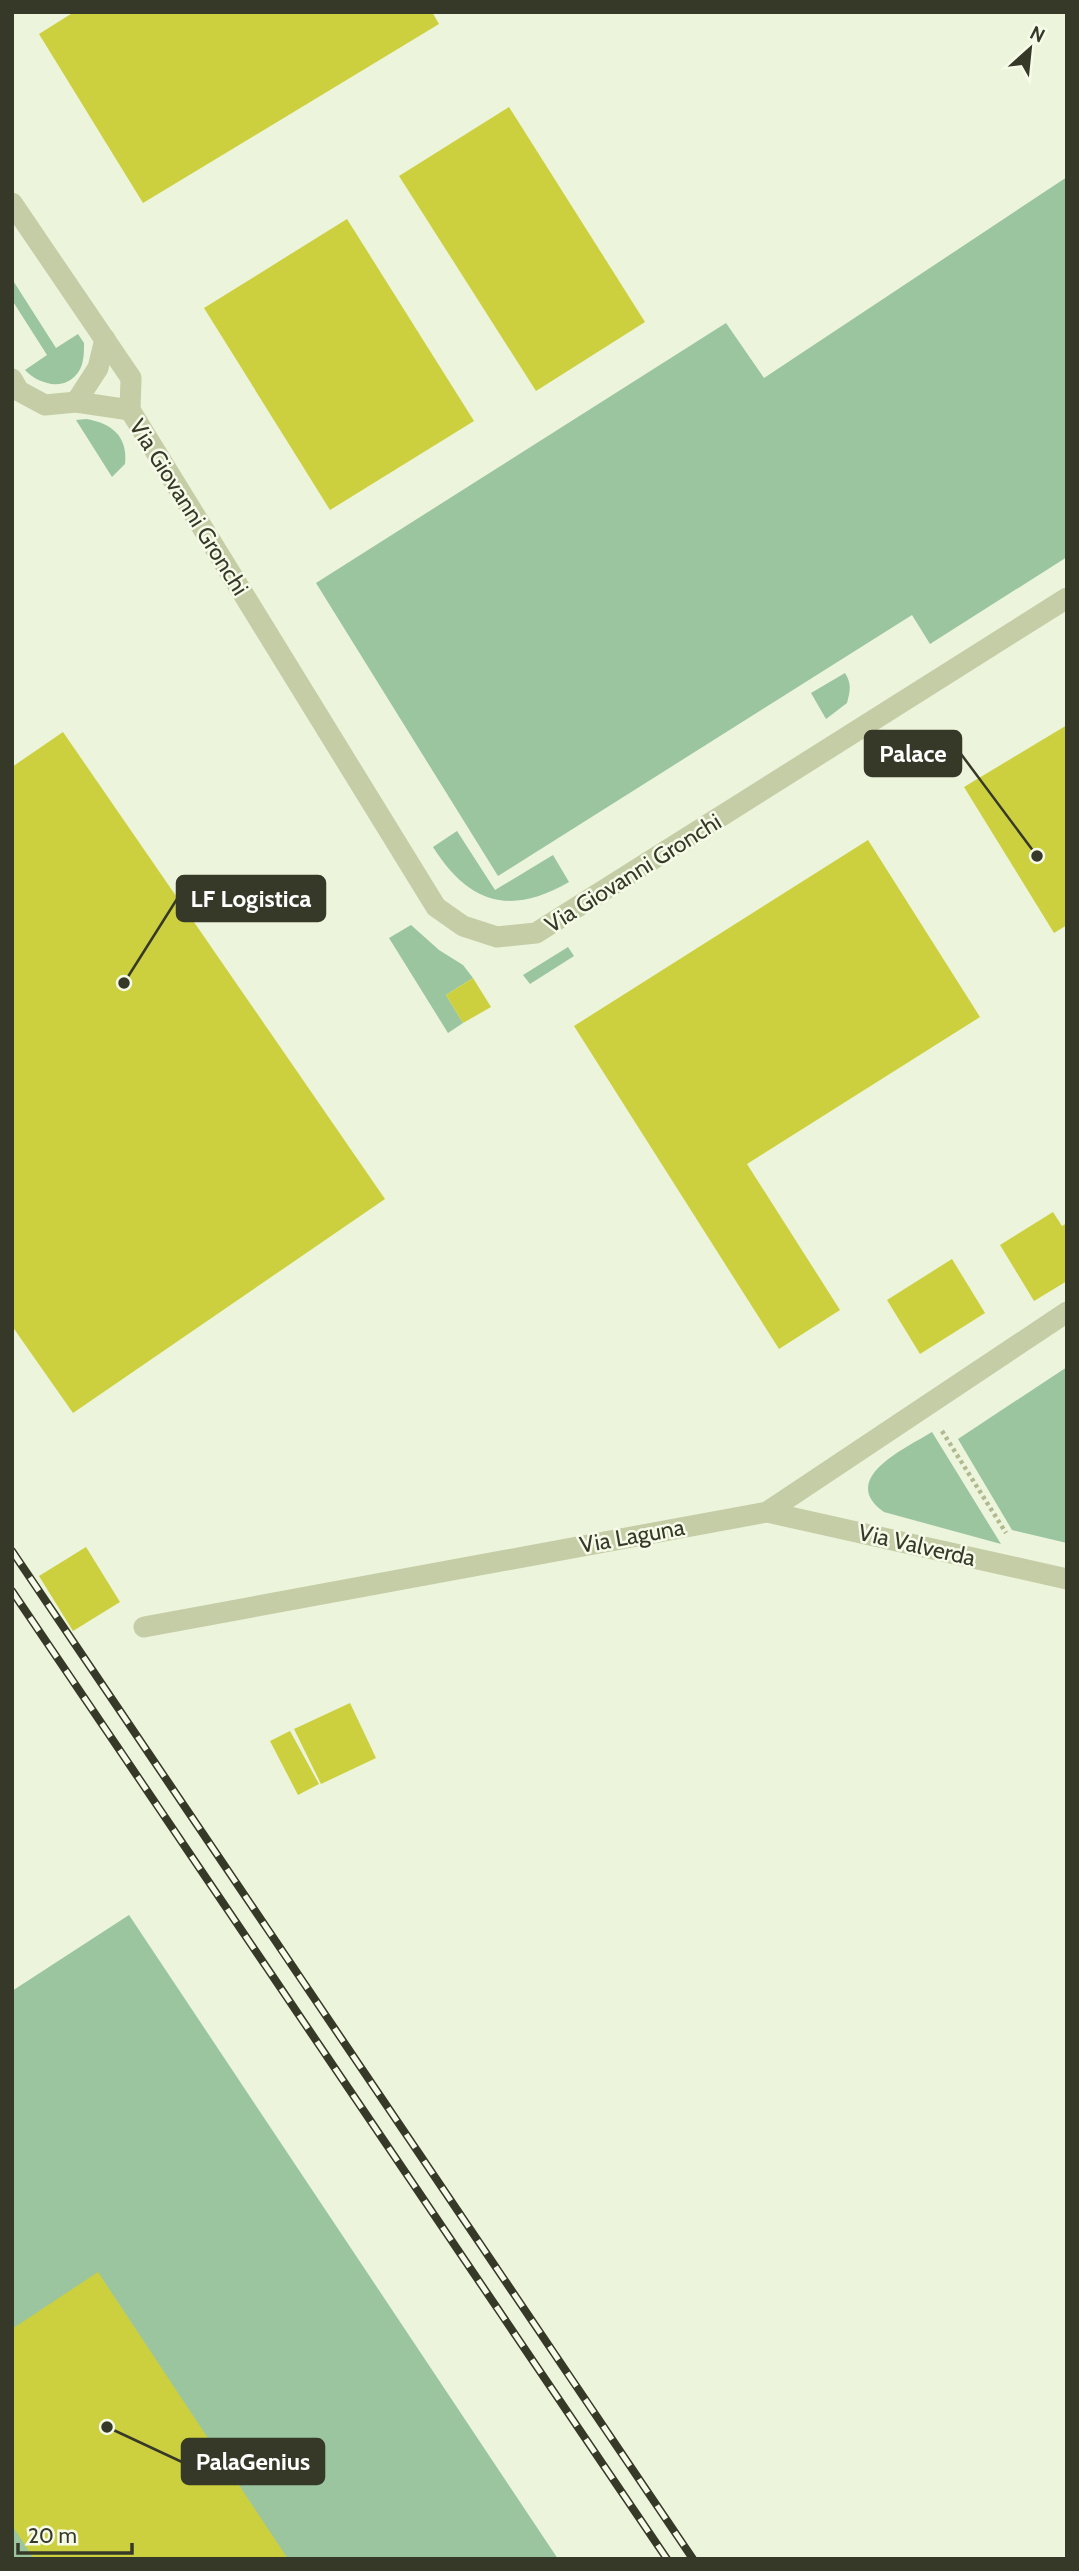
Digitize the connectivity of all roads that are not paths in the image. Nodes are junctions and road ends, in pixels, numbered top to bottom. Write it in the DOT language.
graph roads {
  1 [pos="12,203"];
  2 [pos="105,339"];
  3 [pos="12,379"];
  4 [pos="76,401"];
  5 [pos="130,410"];
  6 [pos="1067,598"];
  7 [pos="1067,1312"];
  8 [pos="767,1511"];
  9 [pos="1067,1579"];
  10 [pos="144,1627"];
  1 -- 2 [label="street, Via Giovanni Gronchi"];
  2 -- 4 [label="street"];
  2 -- 5 [label="street, Via Giovanni Gronchi"];
  3 -- 4 [label="street, Via Giovanni Gronchi"];
  4 -- 5 [label="street, Via Giovanni Gronchi"];
  5 -- 6 [label="street, Via Giovanni Gronchi"];
  7 -- 8 [label="street, Via Laguna"];
  8 -- 9 [label="street, Via Valverda"];
  8 -- 10 [label="street, Via Laguna"];
}
